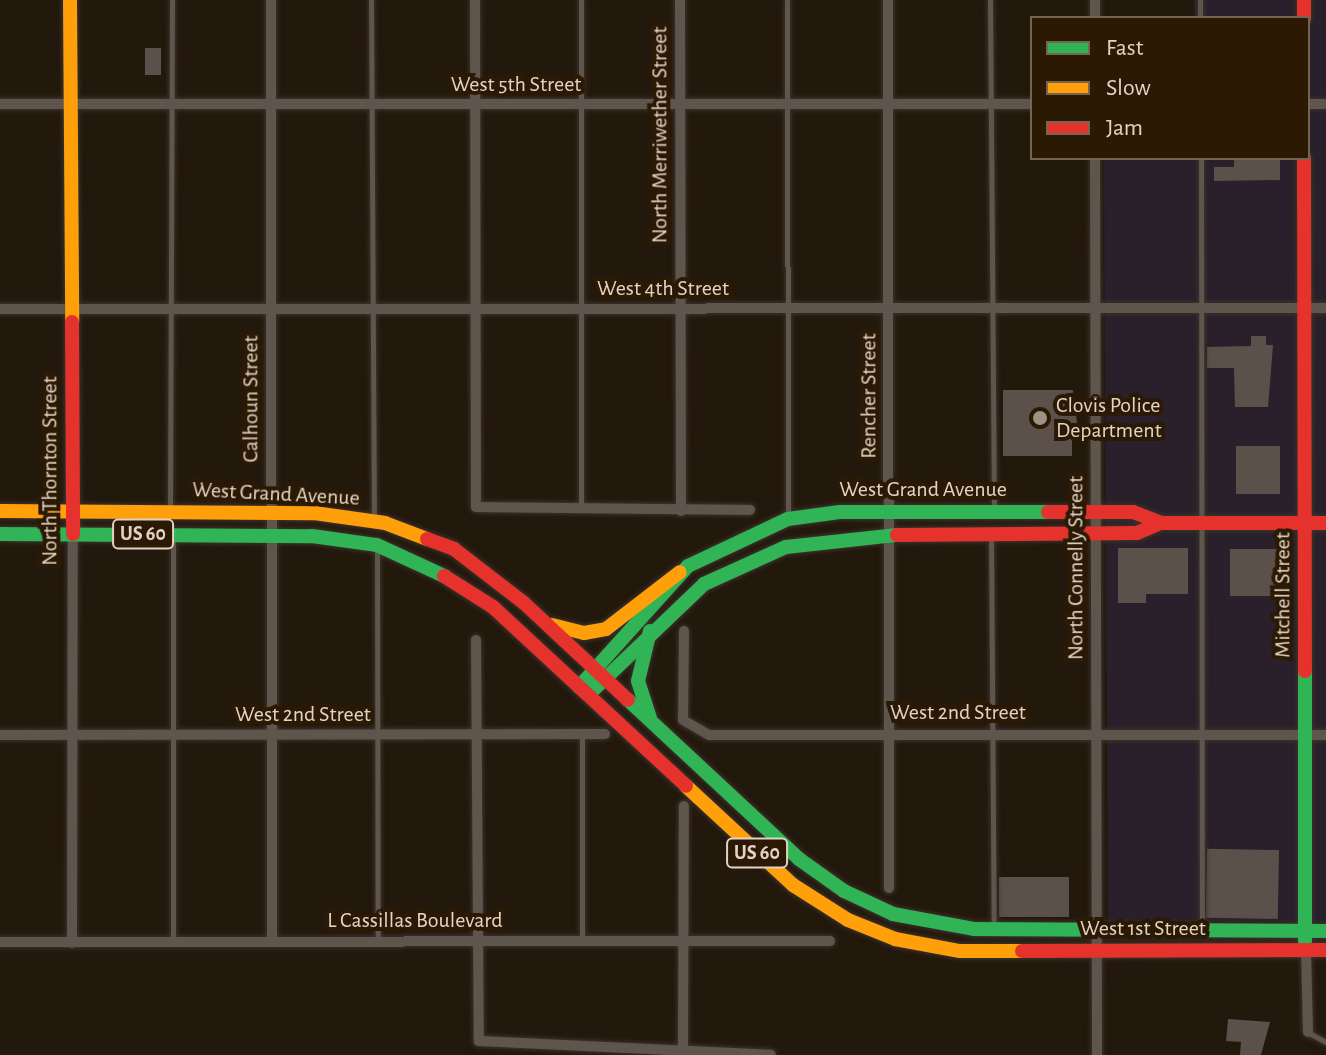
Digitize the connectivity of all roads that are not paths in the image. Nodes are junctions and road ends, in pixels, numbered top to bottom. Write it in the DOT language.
graph roads {
  1 [pos="70,0"];
  2 [pos="172,0"];
  3 [pos="271,0"];
  4 [pos="371,0"];
  5 [pos="475,0"];
  6 [pos="581,0"];
  7 [pos="680,0"];
  8 [pos="787,0"];
  9 [pos="888,0"];
  10 [pos="990,0"];
  11 [pos="70,103"];
  12 [pos="0,104"];
  13 [pos="172,104"];
  14 [pos="788,104"];
  15 [pos="888,104"];
  16 [pos="991,104"];
  17 [pos="1030,104"];
  18 [pos="271,105"];
  19 [pos="371,105"];
  20 [pos="475,105"];
  21 [pos="581,105"];
  22 [pos="680,105"];
  23 [pos="1095,160"];
  24 [pos="1201,160"];
  25 [pos="1304,160"];
  26 [pos="71,308"];
  27 [pos="1304,308"];
  28 [pos="1326,308"];
  29 [pos="0,309"];
  30 [pos="172,309"];
  31 [pos="582,309"];
  32 [pos="681,309"];
  33 [pos="786,309"];
  34 [pos="888,309"];
  35 [pos="993,309"];
  36 [pos="1096,309"];
  37 [pos="1200,309"];
  38 [pos="271,310"];
  39 [pos="374,310"];
  40 [pos="475,310"];
  41 [pos="581,510"];
  42 [pos="750,510"];
  43 [pos="0,511"];
  44 [pos="170,511"];
  45 [pos="681,511"];
  46 [pos="72,512"];
  47 [pos="889,512"];
  48 [pos="1096,512"];
  49 [pos="271,513"];
  50 [pos="994,513"];
  51 [pos="788,519"];
  52 [pos="374,521"];
  53 [pos="1161,523"];
  54 [pos="1198,523"];
  55 [pos="1305,523"];
  56 [pos="1326,523"];
  57 [pos="173,533"];
  58 [pos="0,534"];
  59 [pos="73,534"];
  60 [pos="991,534"];
  61 [pos="1096,534"];
  62 [pos="271,535"];
  63 [pos="889,535"];
  64 [pos="377,545"];
  65 [pos="680,572"];
  66 [pos="547,624"];
  67 [pos="650,631"];
  68 [pos="684,631"];
  69 [pos="476,640"];
  70 [pos="600,673"];
  71 [pos="584,691"];
  72 [pos="652,723"];
  73 [pos="991,733"];
  74 [pos="1096,733"];
  75 [pos="72,734"];
  76 [pos="582,734"];
  77 [pos="605,734"];
  78 [pos="889,734"];
  79 [pos="1201,734"];
  80 [pos="0,735"];
  81 [pos="174,735"];
  82 [pos="272,735"];
  83 [pos="376,735"];
  84 [pos="476,735"];
  85 [pos="1304,735"];
  86 [pos="1326,735"];
  87 [pos="684,806"];
  88 [pos="889,888"];
  89 [pos="994,930"];
  90 [pos="1096,930"];
  91 [pos="1202,930"];
  92 [pos="1305,930"];
  93 [pos="1326,931"];
  94 [pos="378,941"];
  95 [pos="477,941"];
  96 [pos="582,941"];
  97 [pos="684,941"];
  98 [pos="830,941"];
  99 [pos="0,942"];
  100 [pos="173,942"];
  101 [pos="272,942"];
  102 [pos="72,943"];
  103 [pos="1306,950"];
  104 [pos="1326,950"];
  105 [pos="1097,951"];
  106 [pos="1308,1032"];
  107 [pos="1326,1042"];
  108 [pos="683,1052"];
  109 [pos="771,1055"];
  110 [pos="1097,1055"];
  1 -- 11 [label="main road, North Thornton Street"];
  2 -- 13 [label="lane"];
  3 -- 18 [label="street, Calhoun Street"];
  4 -- 19 [label="lane"];
  5 -- 20 [label="street"];
  6 -- 21 [label="lane"];
  7 -- 22 [label="street, North Merriwether Street"];
  8 -- 14 [label="lane"];
  9 -- 15 [label="street, Rencher Street"];
  10 -- 16 [label="lane"];
  11 -- 12 [label="street, West 5th Street"];
  11 -- 13 [label="street, West 5th Street"];
  11 -- 26 [label="main road, North Thornton Street"];
  13 -- 18 [label="street, West 5th Street"];
  13 -- 30 [label="lane"];
  14 -- 15 [label="street, West 5th Street"];
  14 -- 22 [label="street, West 5th Street"];
  14 -- 33 [label="lane"];
  15 -- 16 [label="street, West 5th Street"];
  15 -- 34 [label="street, Rencher Street"];
  16 -- 17 [label="street, West 5th Street"];
  16 -- 35 [label="lane"];
  18 -- 19 [label="street, West 5th Street"];
  18 -- 38 [label="street, Calhoun Street"];
  19 -- 20 [label="street, West 5th Street"];
  19 -- 39 [label="lane"];
  20 -- 21 [label="street, West 5th Street"];
  20 -- 40 [label="street"];
  21 -- 22 [label="street, West 5th Street"];
  21 -- 31 [label="lane"];
  22 -- 32 [label="street, North Merriwether Street"];
  23 -- 36 [label="street, North Connelly Street"];
  24 -- 37 [label="lane"];
  25 -- 27 [label="main road, Mitchell Street"];
  26 -- 29 [label="street, West 4th Street"];
  26 -- 30 [label="street, West 4th Street"];
  26 -- 46 [label="main road, North Thornton Street"];
  27 -- 28 [label="street, West 4th Street"];
  27 -- 37 [label="street, West 4th Street"];
  27 -- 55 [label="main road, Mitchell Street"];
  30 -- 38 [label="street, West 4th Street"];
  30 -- 44 [label="lane"];
  31 -- 32 [label="street, West 4th Street"];
  31 -- 40 [label="street, West 4th Street"];
  31 -- 41 [label="lane"];
  32 -- 33 [label="street, West 4th Street"];
  32 -- 45 [label="street, North Merriwether Street"];
  33 -- 34 [label="street, West 4th Street"];
  33 -- 51 [label="lane"];
  34 -- 35 [label="street, West 4th Street"];
  34 -- 47 [label="street, Rencher Street"];
  35 -- 36 [label="street, West 4th Street"];
  35 -- 50 [label="lane"];
  36 -- 37 [label="street, West 4th Street"];
  36 -- 48 [label="street, North Connelly Street"];
  37 -- 54 [label="lane"];
  38 -- 39 [label="street, West 4th Street"];
  38 -- 49 [label="street, Calhoun Street"];
  39 -- 40 [label="street, West 4th Street"];
  39 -- 52 [label="lane"];
  40 -- 41 [label="street"];
  41 -- 45 [label="street"];
  42 -- 45 [label="street"];
  43 -- 46 [label="main road, West Grand Avenue / US 60"];
  44 -- 46 [label="main road, West Grand Avenue / US 60"];
  44 -- 49 [label="main road, West Grand Avenue / US 60"];
  46 -- 59 [label="main road, North Thornton Street"];
  47 -- 50 [label="main road, West Grand Avenue"];
  47 -- 51 [label="main road, West Grand Avenue"];
  47 -- 63 [label="street, Rencher Street"];
  48 -- 50 [label="main road, West Grand Avenue"];
  48 -- 53 [label="main road, West Grand Avenue"];
  48 -- 61 [label="street, North Connelly Street"];
  49 -- 52 [label="main road, West Grand Avenue / US 60"];
  49 -- 62 [label="street, Calhoun Street"];
  51 -- 65 [label="main road, West Grand Avenue"];
  52 -- 66 [label="main road, West Grand Avenue / US 60"];
  53 -- 54 [label="main road, West Grand Avenue"];
  53 -- 61 [label="main road, West Grand Avenue"];
  54 -- 55 [label="main road, West Grand Avenue"];
  54 -- 79 [label="lane"];
  55 -- 56 [label="main road, West Grand Avenue"];
  55 -- 85 [label="main road, Mitchell Street"];
  57 -- 59 [label="main road, West Grand Avenue / US 60"];
  57 -- 62 [label="main road, West Grand Avenue / US 60"];
  57 -- 81 [label="lane"];
  58 -- 59 [label="main road, West Grand Avenue / US 60"];
  59 -- 75 [label="street, North Thornton Street"];
  60 -- 61 [label="main road, West Grand Avenue"];
  60 -- 63 [label="main road, West Grand Avenue"];
  60 -- 73 [label="lane"];
  61 -- 74 [label="street, North Connelly Street"];
  62 -- 64 [label="main road, West Grand Avenue / US 60"];
  62 -- 82 [label="street, Calhoun Street"];
  63 -- 67 [label="main road, West Grand Avenue"];
  63 -- 78 [label="street, Rencher Street"];
  64 -- 71 [label="main road, West Grand Avenue / US 60"];
  64 -- 83 [label="lane"];
  65 -- 66 [label="main road"];
  65 -- 70 [label="main road, West Grand Avenue"];
  66 -- 70 [label="main road, West Grand Avenue / US 60"];
  67 -- 70 [label="main road, West Grand Avenue"];
  67 -- 72 [label="main road"];
  68 -- 78 [label="street, West 2nd Street"];
  69 -- 84 [label="street"];
  70 -- 71 [label="main road, West Grand Avenue"];
  70 -- 72 [label="main road, US 60"];
  71 -- 105 [label="main road, West 1st Street / US 60"];
  72 -- 89 [label="main road, West 1st Street / US 60"];
  73 -- 74 [label="street, West 2nd Street"];
  73 -- 78 [label="street, West 2nd Street"];
  73 -- 89 [label="lane"];
  74 -- 79 [label="street, West 2nd Street"];
  74 -- 90 [label="street, North Connelly Street"];
  75 -- 80 [label="street, West 2nd Street"];
  75 -- 81 [label="street, West 2nd Street"];
  75 -- 102 [label="street, North Thornton Street"];
  76 -- 77 [label="street, West 2nd Street"];
  76 -- 84 [label="street, West 2nd Street"];
  76 -- 96 [label="lane"];
  78 -- 88 [label="street, Rencher Street"];
  79 -- 85 [label="street, West 2nd Street"];
  79 -- 91 [label="lane"];
  81 -- 82 [label="street, West 2nd Street"];
  81 -- 100 [label="lane"];
  82 -- 83 [label="street, West 2nd Street"];
  82 -- 101 [label="street, Calhoun Street"];
  83 -- 84 [label="street, West 2nd Street"];
  83 -- 94 [label="lane"];
  84 -- 95 [label="street"];
  85 -- 86 [label="street, West 2nd Street"];
  85 -- 92 [label="main road, Mitchell Street"];
  87 -- 97 [label="street"];
  89 -- 90 [label="main road, West 1st Street / US 60"];
  90 -- 91 [label="main road, West 1st Street / US 60"];
  90 -- 105 [label="street, North Connelly Street"];
  91 -- 92 [label="main road, West 1st Street / US 60"];
  92 -- 93 [label="main road, West 1st Street / US 60"];
  92 -- 103 [label="main road, Mitchell Street"];
  94 -- 95 [label="street, L Cassillas Boulevard"];
  94 -- 101 [label="street, L Cassillas Boulevard"];
  95 -- 96 [label="street, L Cassillas Boulevard"];
  95 -- 108 [label="street"];
  96 -- 97 [label="street, L Cassillas Boulevard"];
  97 -- 98 [label="street, L Cassillas Boulevard"];
  97 -- 108 [label="street"];
  99 -- 102 [label="street, L Cassillas Boulevard"];
  100 -- 101 [label="street, L Cassillas Boulevard"];
  100 -- 102 [label="street, L Cassillas Boulevard"];
  103 -- 104 [label="main road, West 1st Street / US 60"];
  103 -- 105 [label="main road, West 1st Street / US 60"];
  103 -- 106 [label="street, Mitchell Street"];
  105 -- 110 [label="street, North Connelly Street"];
  106 -- 107 [label="lane"];
  108 -- 109 [label="street"];
}
